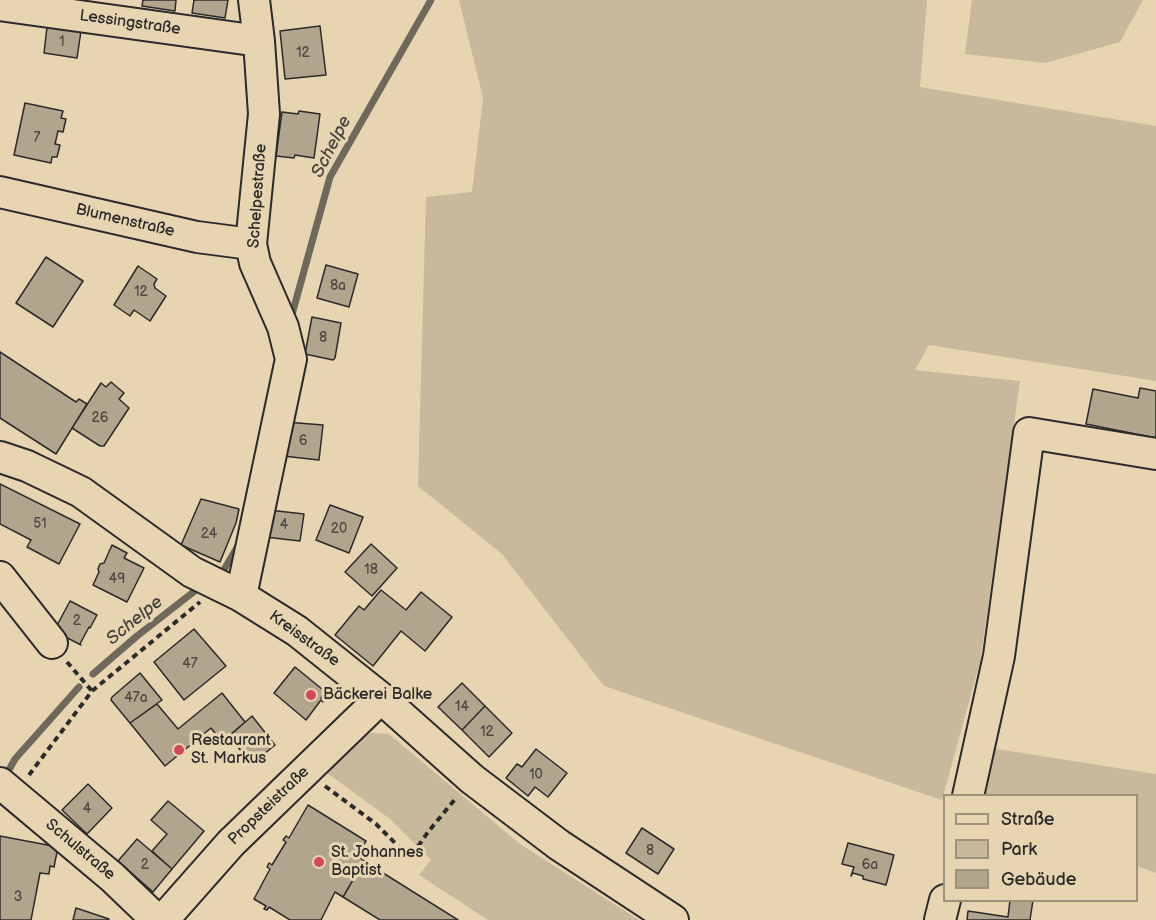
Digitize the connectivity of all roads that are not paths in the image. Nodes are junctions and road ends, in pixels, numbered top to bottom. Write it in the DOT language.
graph roads {
  1 [pos="254,0"];
  2 [pos="0,5"];
  3 [pos="259,41"];
  4 [pos="0,192"];
  5 [pos="251,244"];
  6 [pos="1156,454"];
  7 [pos="0,457"];
  8 [pos="0,577"];
  9 [pos="230,592"];
  10 [pos="52,643"];
  11 [pos="381,698"];
  12 [pos="7,789"];
  13 [pos="968,794"];
  14 [pos="944,902"];
  15 [pos="157,920"];
  16 [pos="163,920"];
  17 [pos="673,920"];
  18 [pos="940,920"];
  1 -- 3 [label="street, Schelpestraße"];
  2 -- 3 [label="street, Lessingstraße"];
  3 -- 5 [label="street, Schelpestraße"];
  4 -- 5 [label="street, Blumenstraße"];
  5 -- 9 [label="street, Schelpestraße"];
  6 -- 13 [label="street"];
  7 -- 9 [label="street, Kreisstraße"];
  8 -- 10 [label="street"];
  9 -- 11 [label="street, Kreisstraße"];
  11 -- 16 [label="street, Propsteistraße"];
  11 -- 17 [label="street, Kreisstraße"];
  12 -- 15 [label="street, Schulstraße"];
  14 -- 18 [label="street"];
}
